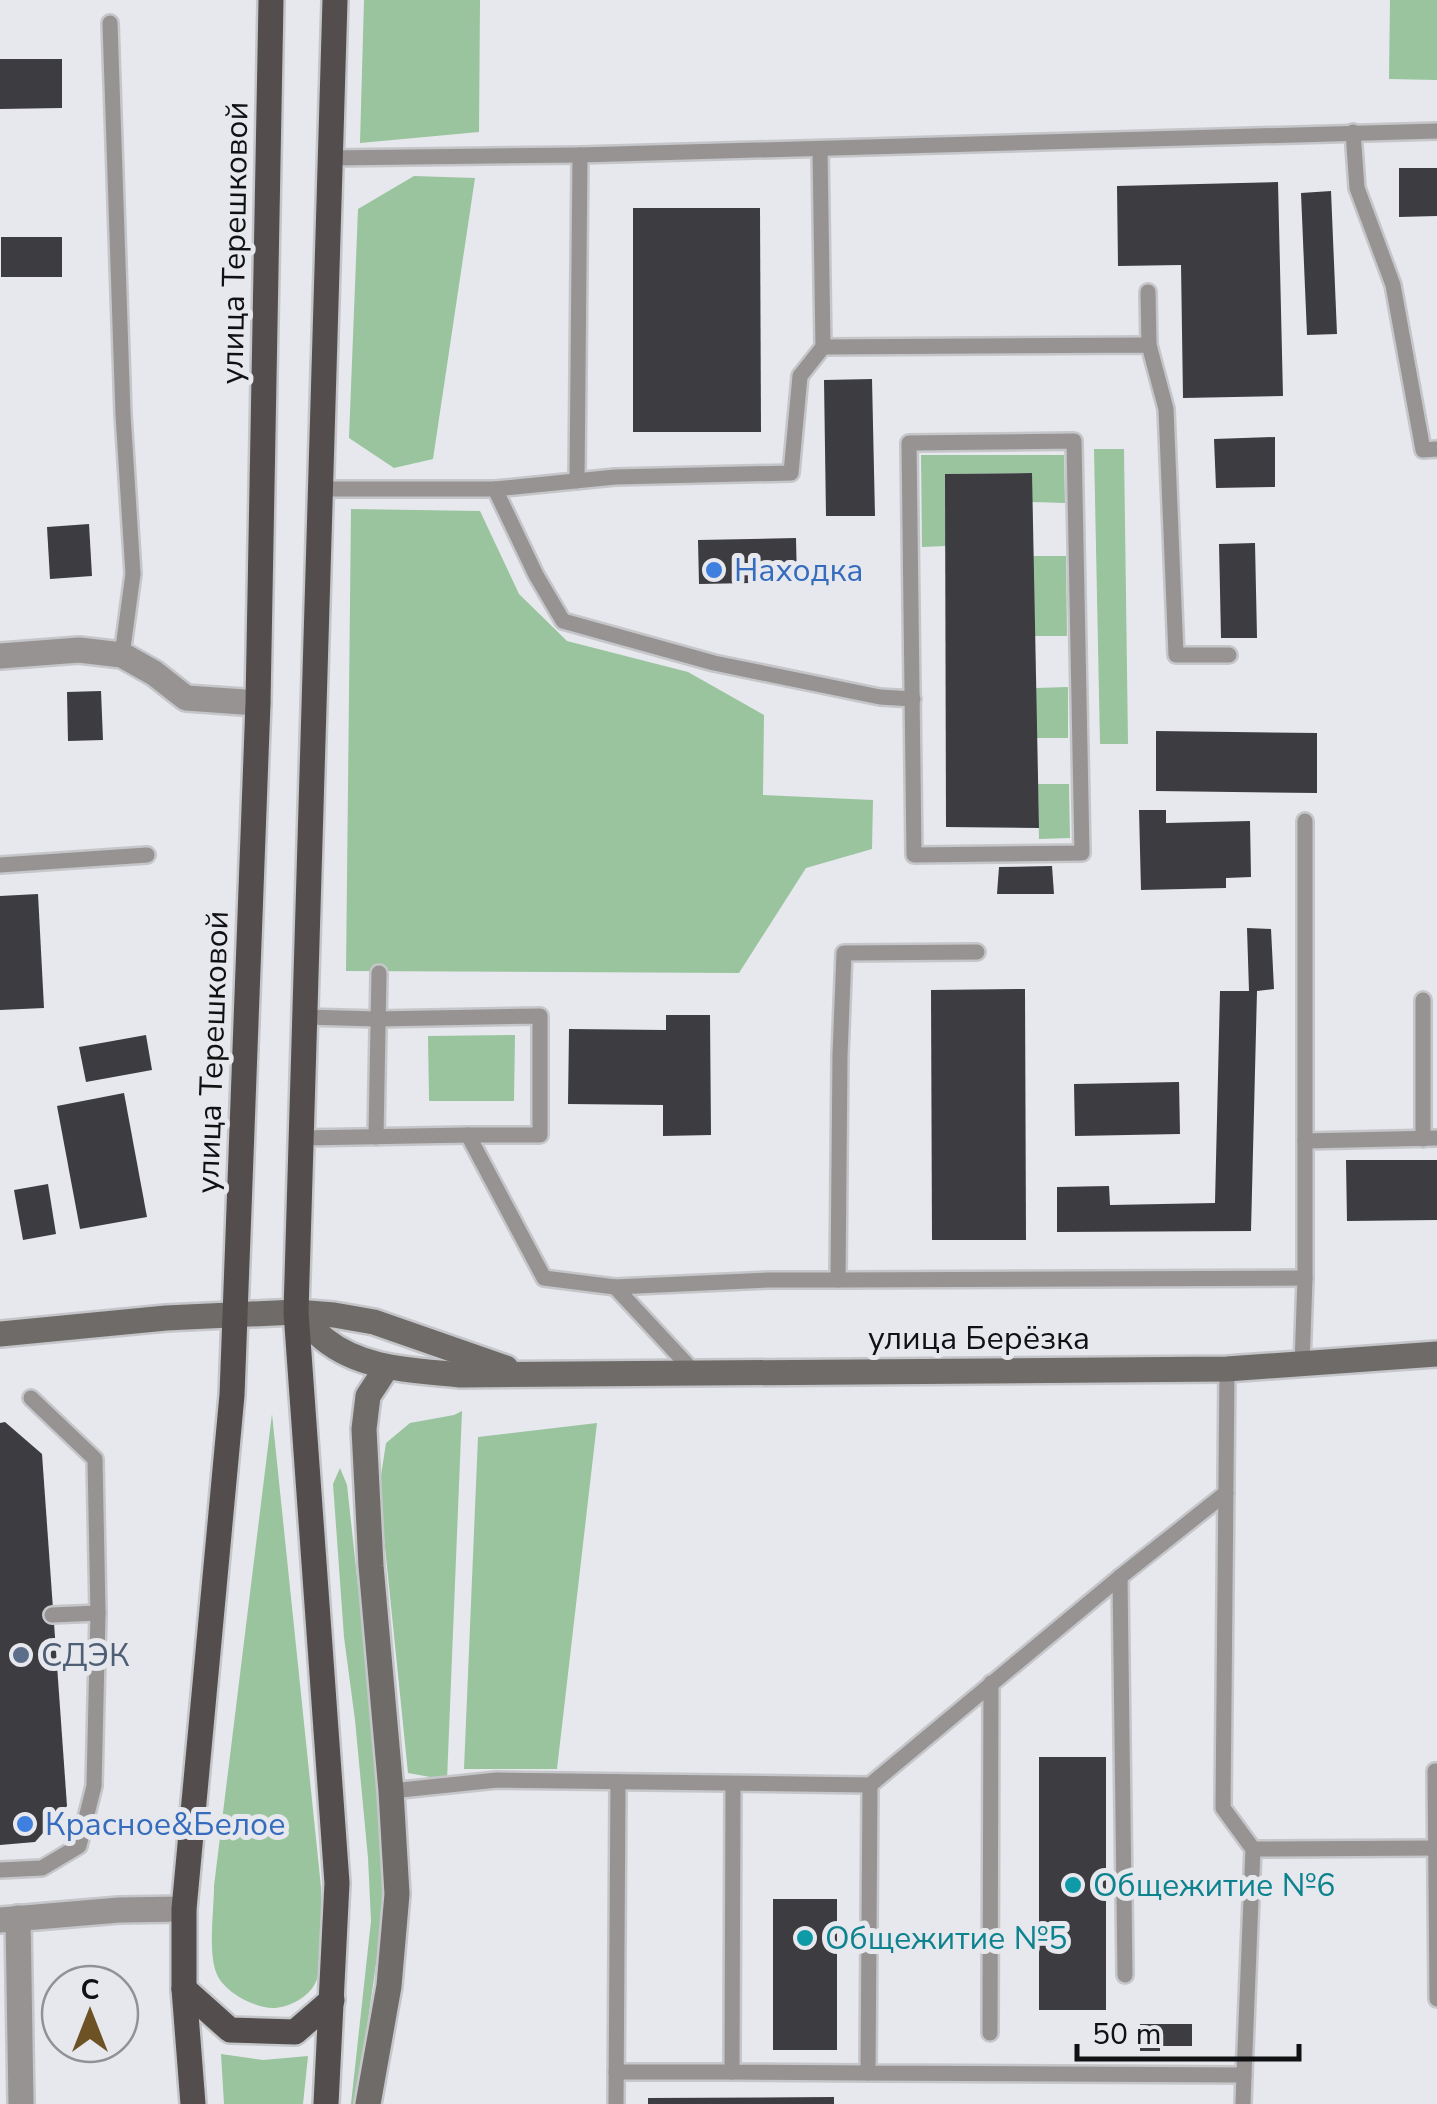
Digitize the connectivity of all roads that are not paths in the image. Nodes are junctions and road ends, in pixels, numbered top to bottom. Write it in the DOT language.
graph roads {
  1 [pos="272,0"];
  2 [pos="334,0"];
  3 [pos="110,23"];
  4 [pos="1437,131"];
  5 [pos="1354,132"];
  6 [pos="820,149"];
  7 [pos="580,156"];
  8 [pos="330,158"];
  9 [pos="1148,292"];
  10 [pos="1149,345"];
  11 [pos="823,347"];
  12 [pos="1437,450"];
  13 [pos="577,481"];
  14 [pos="322,489"];
  15 [pos="495,489"];
  16 [pos="0,656"];
  17 [pos="122,656"];
  18 [pos="1229,656"];
  19 [pos="913,699"];
  20 [pos="258,703"];
  21 [pos="1305,822"];
  22 [pos="146,855"];
  23 [pos="0,866"];
  24 [pos="977,952"];
  25 [pos="378,973"];
  26 [pos="1423,1000"];
  27 [pos="306,1017"];
  28 [pos="377,1019"];
  29 [pos="468,1135"];
  30 [pos="376,1136"];
  31 [pos="302,1138"];
  32 [pos="1430,1138"];
  33 [pos="1305,1140"];
  34 [pos="1305,1278"];
  35 [pos="838,1280"];
  36 [pos="615,1286"];
  37 [pos="296,1312"];
  38 [pos="234,1314"];
  39 [pos="0,1334"];
  40 [pos="1437,1354"];
  41 [pos="1302,1365"];
  42 [pos="387,1367"];
  43 [pos="1227,1369"];
  44 [pos="694,1372"];
  45 [pos="520,1374"];
  46 [pos="32,1398"];
  47 [pos="1226,1494"];
  48 [pos="1120,1577"];
  49 [pos="98,1613"];
  50 [pos="52,1615"];
  51 [pos="991,1683"];
  52 [pos="1437,1771"];
  53 [pos="618,1782"];
  54 [pos="734,1784"];
  55 [pos="870,1785"];
  56 [pos="392,1790"];
  57 [pos="1436,1848"];
  58 [pos="1253,1849"];
  59 [pos="0,1870"];
  60 [pos="184,1910"];
  61 [pos="9,1919"];
  62 [pos="1124,1976"];
  63 [pos="184,1990"];
  64 [pos="1437,1999"];
  65 [pos="332,2000"];
  66 [pos="990,2033"];
  67 [pos="616,2072"];
  68 [pos="732,2072"];
  69 [pos="868,2074"];
  70 [pos="1244,2076"];
  71 [pos="21,2104"];
  72 [pos="193,2104"];
  73 [pos="326,2104"];
  74 [pos="368,2104"];
  75 [pos="616,2104"];
  76 [pos="1243,2104"];
  1 -- 20 [label="main road, улица Терешковой"];
  2 -- 8 [label="main road"];
  3 -- 17 [label="lane"];
  4 -- 5 [label="lane"];
  5 -- 6 [label="lane"];
  5 -- 12 [label="lane"];
  6 -- 7 [label="lane"];
  6 -- 11 [label="lane"];
  7 -- 8 [label="lane"];
  7 -- 13 [label="lane"];
  8 -- 14 [label="main road"];
  9 -- 10 [label="lane"];
  10 -- 11 [label="lane"];
  10 -- 18 [label="lane"];
  11 -- 13 [label="lane"];
  13 -- 15 [label="lane"];
  14 -- 15 [label="lane"];
  14 -- 27 [label="main road"];
  15 -- 19 [label="lane"];
  16 -- 17 [label="street"];
  17 -- 20 [label="street"];
  19 -- 19 [label="lane"];
  20 -- 38 [label="main road, улица Терешковой"];
  21 -- 33 [label="lane"];
  22 -- 23 [label="lane"];
  24 -- 35 [label="lane"];
  25 -- 28 [label="lane"];
  26 -- 32 [label="lane"];
  27 -- 28 [label="lane"];
  27 -- 31 [label="main road"];
  28 -- 29 [label="lane"];
  28 -- 30 [label="lane"];
  29 -- 30 [label="lane"];
  29 -- 36 [label="lane"];
  30 -- 31 [label="lane"];
  31 -- 37 [label="main road"];
  32 -- 33 [label="lane"];
  33 -- 34 [label="lane"];
  34 -- 35 [label="lane"];
  34 -- 41 [label="lane"];
  35 -- 36 [label="lane"];
  36 -- 44 [label="lane"];
  37 -- 38 [label="main road, улица Берёзка"];
  37 -- 42 [label="main road, улица Берёзка"];
  37 -- 45 [label="main road, улица Берёзка"];
  37 -- 65 [label="main road"];
  38 -- 39 [label="main road, улица Берёзка"];
  38 -- 60 [label="main road, улица Терешковой"];
  40 -- 41 [label="main road, улица Берёзка"];
  41 -- 43 [label="main road, улица Берёзка"];
  42 -- 45 [label="main road, улица Берёзка"];
  42 -- 56 [label="main road"];
  43 -- 44 [label="main road, улица Берёзка"];
  43 -- 47 [label="lane"];
  44 -- 45 [label="main road, улица Берёзка"];
  46 -- 49 [label="lane"];
  47 -- 48 [label="lane"];
  47 -- 58 [label="lane"];
  48 -- 51 [label="lane"];
  48 -- 62 [label="lane"];
  49 -- 50 [label="lane"];
  49 -- 59 [label="lane"];
  51 -- 55 [label="lane"];
  51 -- 66 [label="lane"];
  52 -- 57 [label="lane"];
  53 -- 54 [label="lane"];
  53 -- 56 [label="lane"];
  53 -- 67 [label="lane"];
  54 -- 55 [label="lane"];
  54 -- 68 [label="lane"];
  55 -- 69 [label="lane"];
  56 -- 74 [label="main road"];
  57 -- 58 [label="lane"];
  57 -- 64 [label="lane"];
  58 -- 70 [label="lane"];
  60 -- 61 [label="street"];
  60 -- 63 [label="main road, улица Терешковой"];
  61 -- 71 [label="street"];
  63 -- 65 [label="main road"];
  63 -- 72 [label="main road, улица Терешковой"];
  65 -- 73 [label="main road"];
  67 -- 68 [label="lane"];
  67 -- 75 [label="lane"];
  68 -- 69 [label="lane"];
  69 -- 70 [label="lane"];
  70 -- 76 [label="lane"];
}
